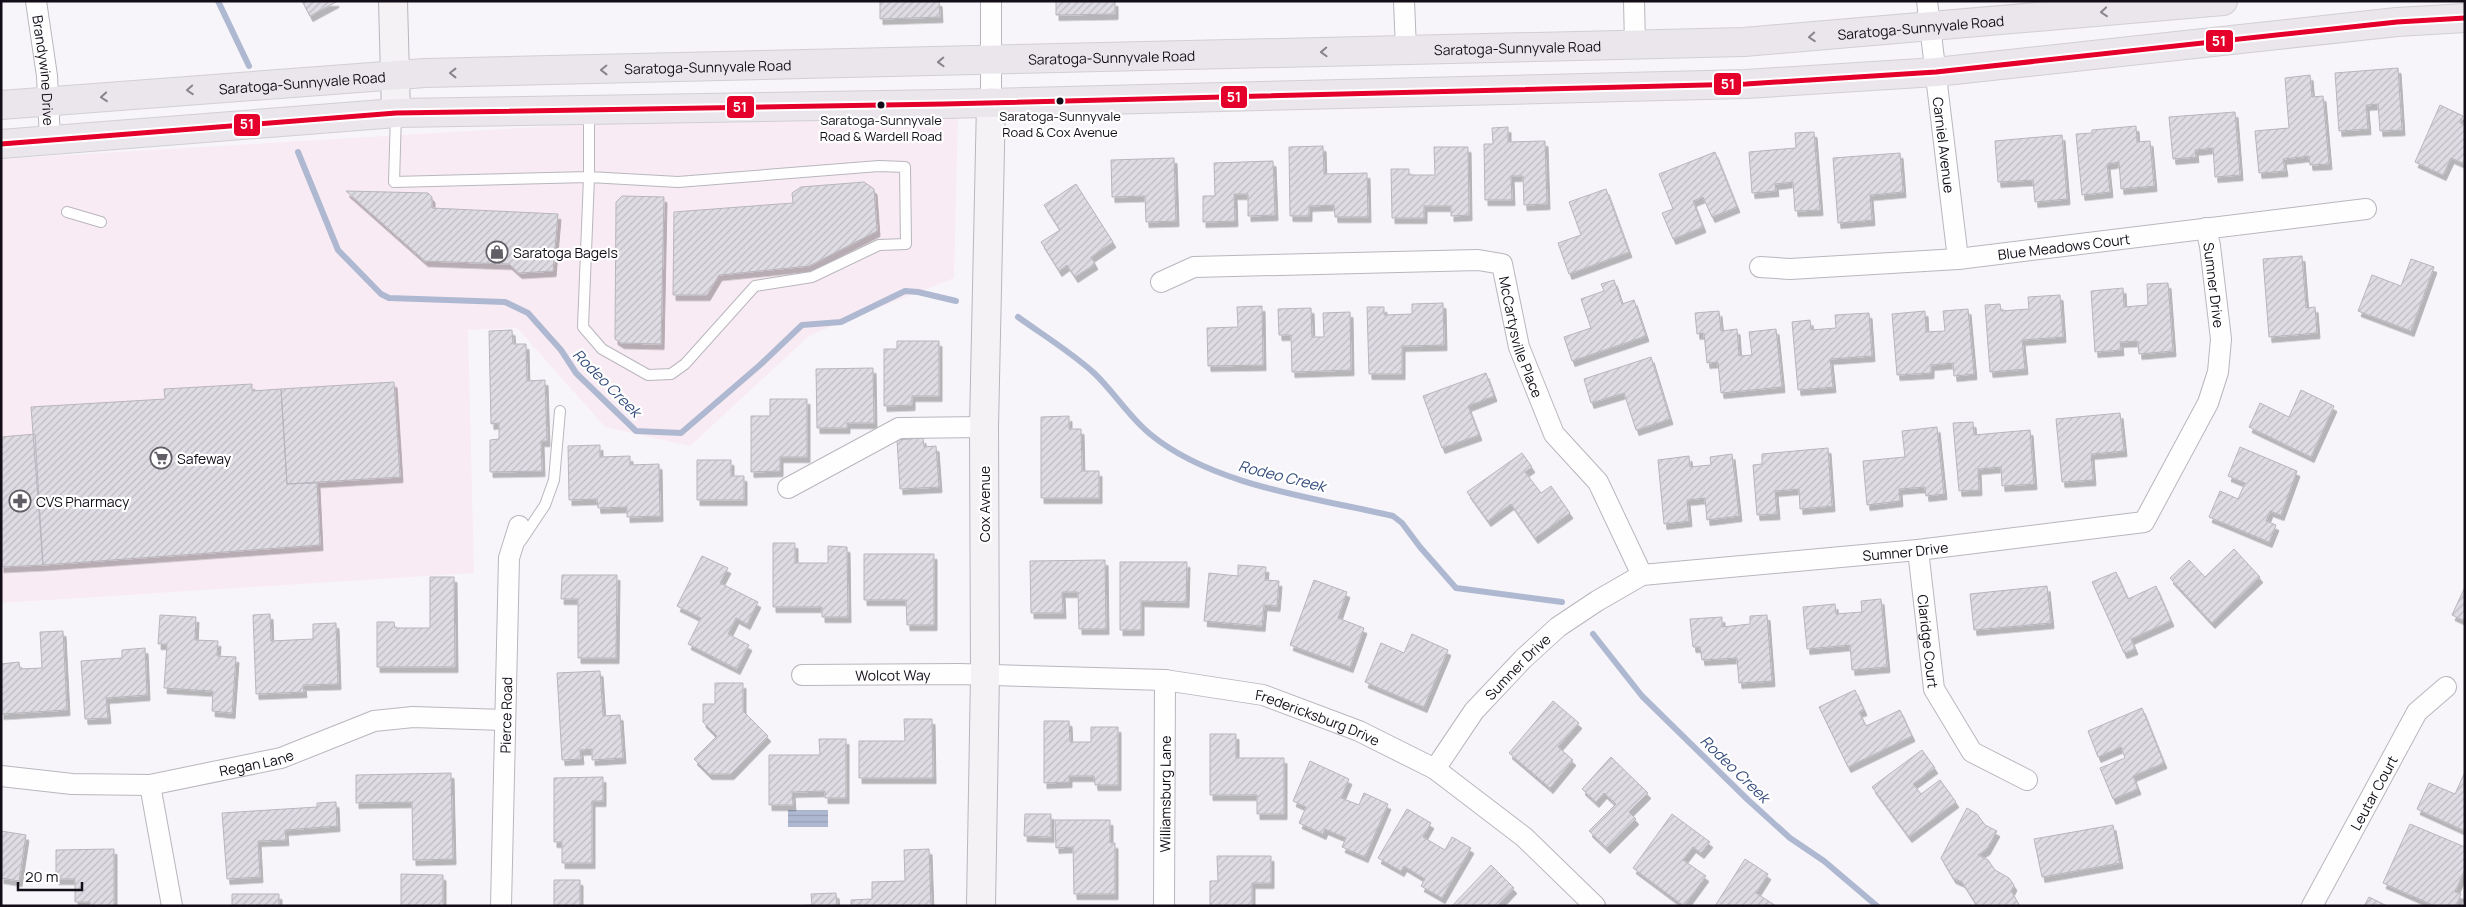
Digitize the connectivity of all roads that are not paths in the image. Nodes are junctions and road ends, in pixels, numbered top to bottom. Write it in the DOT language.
graph roads {
  1 [pos="36,1"];
  2 [pos="393,1"];
  3 [pos="991,1"];
  4 [pos="1404,1"];
  5 [pos="1634,1"];
  6 [pos="1927,1"];
  7 [pos="2223,1"];
  8 [pos="2183,3"];
  9 [pos="2455,13"];
  10 [pos="1930,28"];
  11 [pos="1635,44"];
  12 [pos="1406,49"];
  13 [pos="990,62"];
  14 [pos="1936,72"];
  15 [pos="396,75"];
  16 [pos="49,101"];
  17 [pos="990,102"];
  18 [pos="1,105"];
  19 [pos="589,109"];
  20 [pos="396,113"];
  21 [pos="50,140"];
  22 [pos="1,144"];
  23 [pos="589,177"];
  24 [pos="2366,209"];
  25 [pos="67,212"];
  26 [pos="101,222"];
  27 [pos="2206,228"];
  28 [pos="1958,259"];
  29 [pos="1760,267"];
  30 [pos="1161,282"];
  31 [pos="560,411"];
  32 [pos="984,427"];
  33 [pos="788,488"];
  34 [pos="519,526"];
  35 [pos="1918,550"];
  36 [pos="509,558"];
  37 [pos="1642,575"];
  38 [pos="802,675"];
  39 [pos="985,675"];
  40 [pos="1165,680"];
  41 [pos="2446,687"];
  42 [pos="504,720"];
  43 [pos="1435,769"];
  44 [pos="1,776"];
  45 [pos="2027,780"];
  46 [pos="150,785"];
  47 [pos="172,906"];
  48 [pos="500,906"];
  49 [pos="981,906"];
  50 [pos="1164,906"];
  51 [pos="1595,906"];
  52 [pos="2312,906"];
  1 -- 16 [label="street, Brandywine Drive"];
  2 -- 15 [label="main road"];
  3 -- 13 [label="street"];
  4 -- 12 [label="street"];
  5 -- 11 [label="street"];
  6 -- 10 [label="street, Carniel Avenue"];
  7 -- 8 [label="main road, Saratoga-Sunnyvale Road"];
  8 -- 10 [label="main road, Saratoga-Sunnyvale Road, one-way"];
  9 -- 14 [label="main road"];
  10 -- 11 [label="main road, Saratoga-Sunnyvale Road, one-way"];
  10 -- 14 [label="street, Carniel Avenue"];
  11 -- 12 [label="main road, Saratoga-Sunnyvale Road"];
  12 -- 13 [label="main road, Saratoga-Sunnyvale Road, one-way"];
  13 -- 15 [label="main road, Saratoga-Sunnyvale Road, one-way"];
  13 -- 17 [label="street"];
  14 -- 17 [label="main road"];
  14 -- 28 [label="street, Carniel Avenue"];
  15 -- 16 [label="main road, Saratoga-Sunnyvale Road, one-way"];
  15 -- 20 [label="main road"];
  16 -- 18 [label="main road, Saratoga-Sunnyvale Road"];
  16 -- 21 [label="street, Brandywine Drive"];
  17 -- 19 [label="main road"];
  17 -- 32 [label="main road, Cox Avenue"];
  19 -- 20 [label="main road"];
  19 -- 23 [label="lane"];
  20 -- 21 [label="main road"];
  20 -- 23 [label="lane"];
  21 -- 22 [label="main road"];
  23 -- 23 [label="lane"];
  24 -- 27 [label="street, Blue Meadows Court"];
  25 -- 26 [label="lane"];
  27 -- 28 [label="street, Blue Meadows Court"];
  27 -- 35 [label="street, Sumner Drive"];
  28 -- 29 [label="street, Blue Meadows Court"];
  30 -- 37 [label="street, McCartysville Place"];
  31 -- 36 [label="lane"];
  32 -- 33 [label="street"];
  32 -- 39 [label="main road, Cox Avenue"];
  34 -- 36 [label="street, Pierce Road"];
  35 -- 37 [label="street, Sumner Drive"];
  35 -- 45 [label="street, Claridge Court"];
  36 -- 42 [label="street, Pierce Road"];
  37 -- 43 [label="street, Sumner Drive"];
  38 -- 39 [label="street, Wolcot Way"];
  39 -- 40 [label="street, Fredericksburg Drive"];
  39 -- 49 [label="main road, Cox Avenue"];
  40 -- 43 [label="street, Fredericksburg Drive"];
  40 -- 50 [label="street, Williamsburg Lane"];
  41 -- 52 [label="street, Leutar Court"];
  42 -- 46 [label="street, Regan Lane"];
  42 -- 48 [label="street, Pierce Road"];
  43 -- 51 [label="street, Fredericksburg Drive"];
  44 -- 46 [label="street, Regan Lane"];
  46 -- 47 [label="street"];
}
